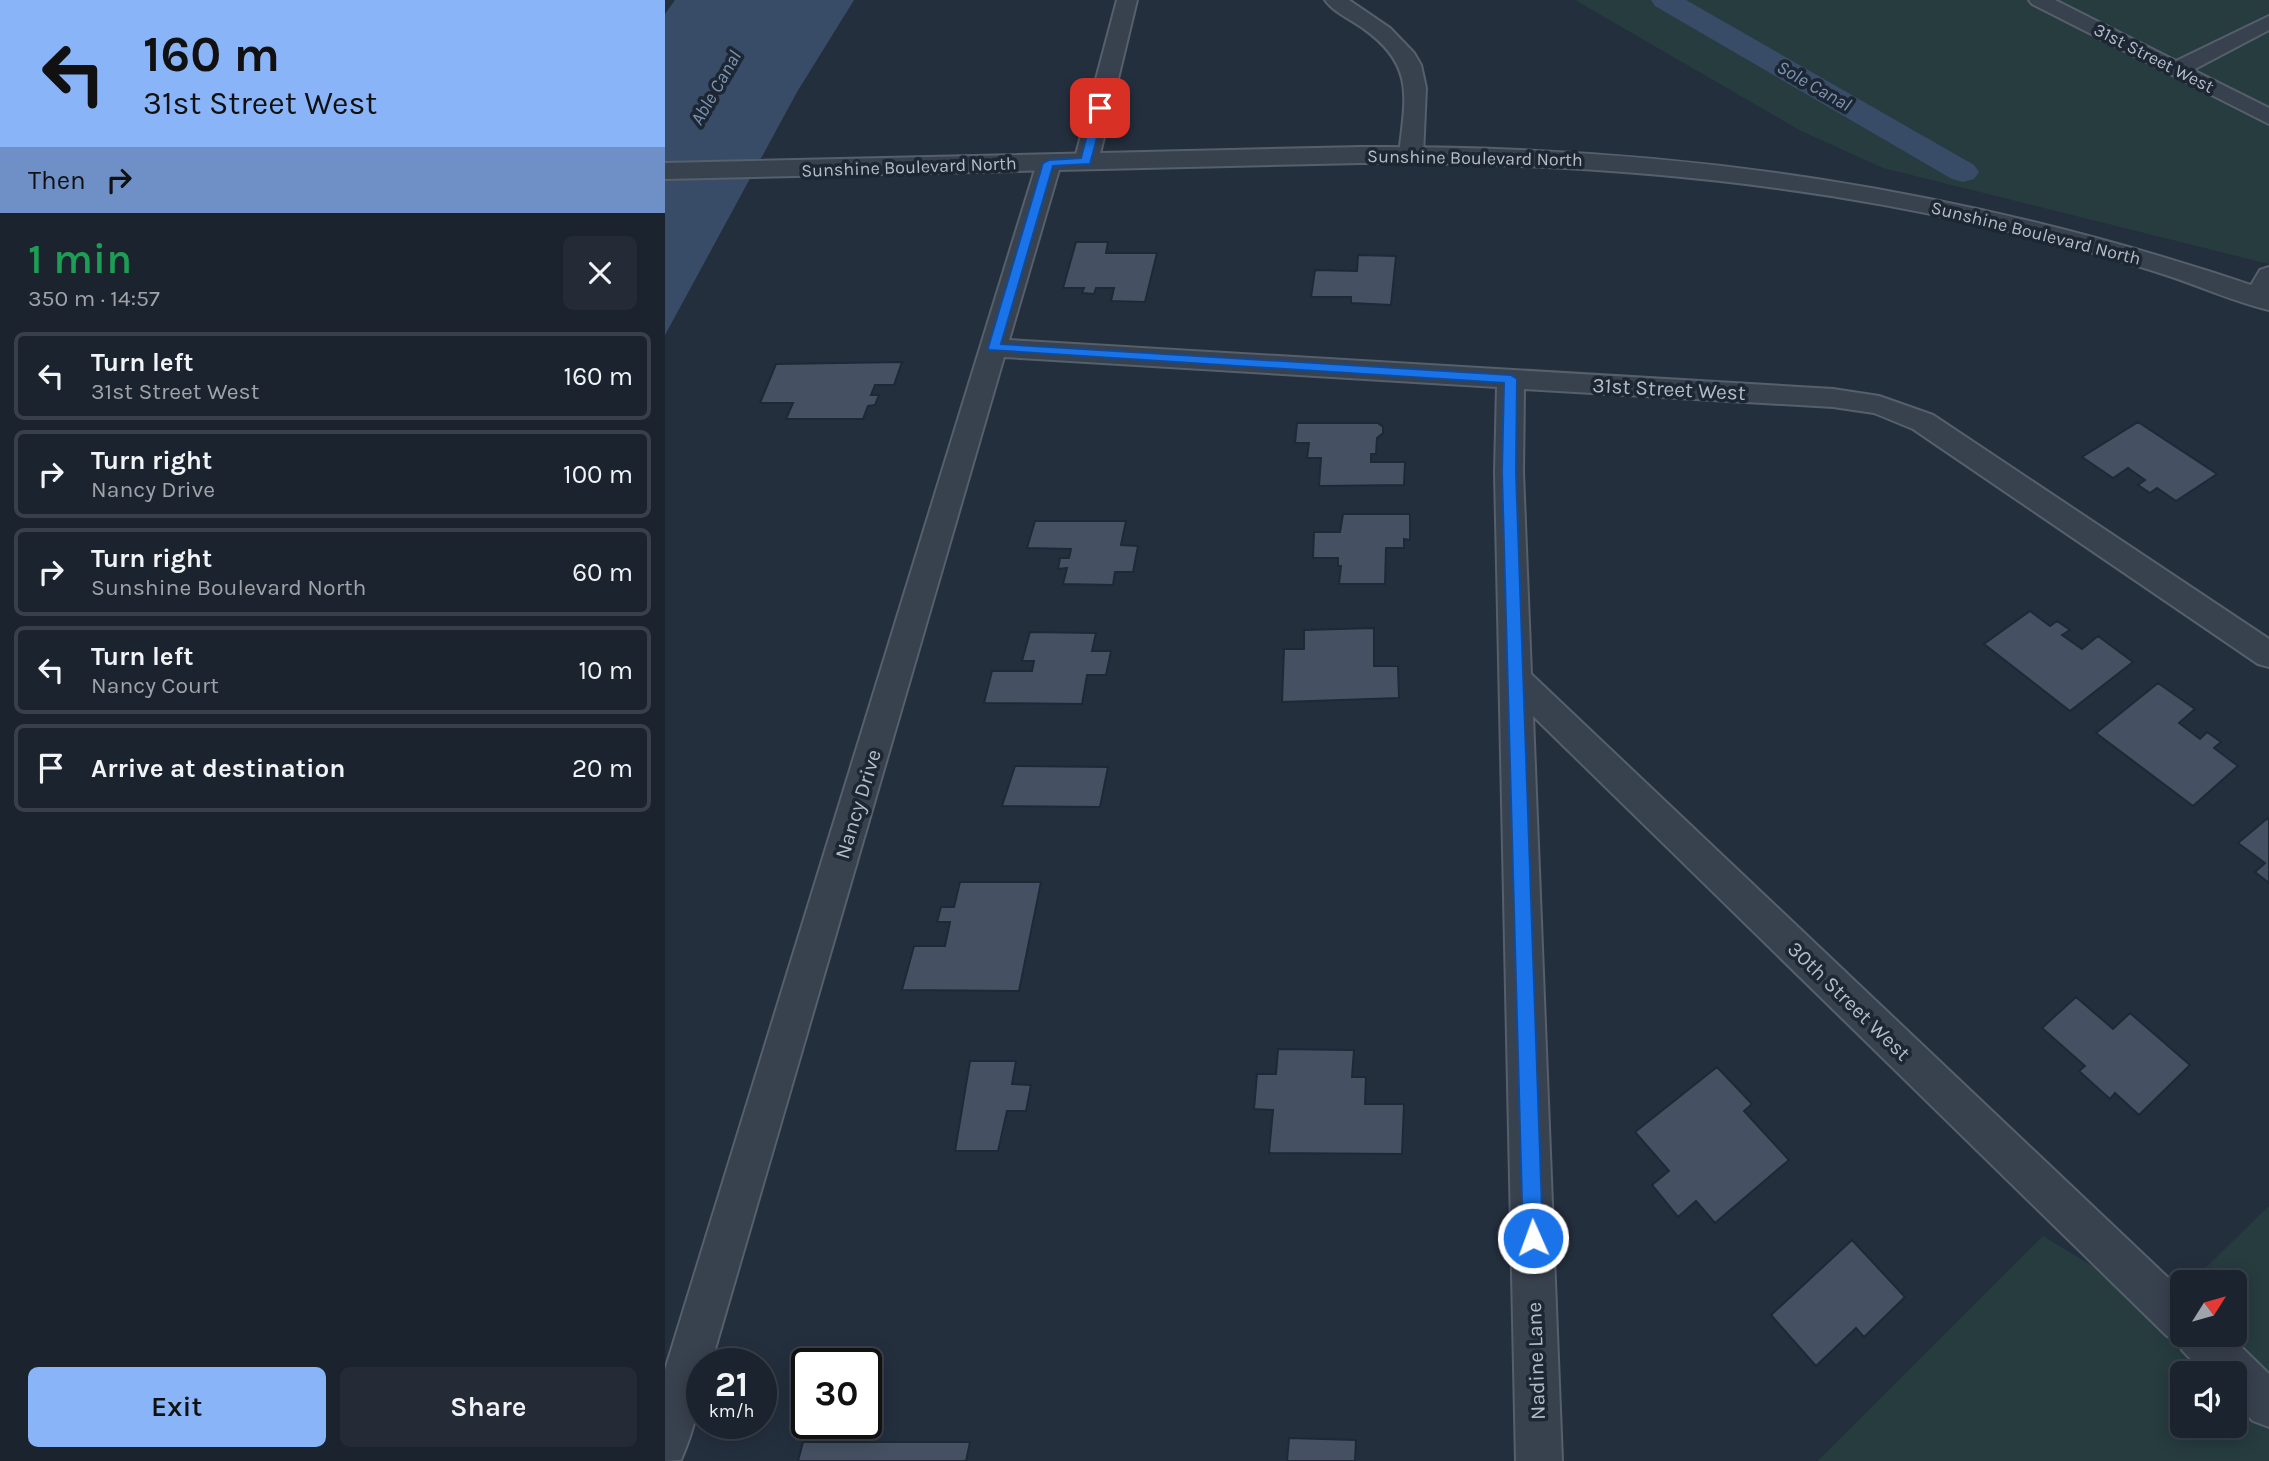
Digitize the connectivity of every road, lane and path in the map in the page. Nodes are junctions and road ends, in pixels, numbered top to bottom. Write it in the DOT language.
graph roads {
  1 [pos="1127,0"];
  2 [pos="1335,0"];
  3 [pos="2039,0"];
  4 [pos="2269,22"];
  5 [pos="2178,69"];
  6 [pos="2269,117"];
  7 [pos="1411,155"];
  8 [pos="1086,162"];
  9 [pos="1049,163"];
  10 [pos="665,171"];
  11 [pos="2265,291"];
  12 [pos="994,348"];
  13 [pos="1511,379"];
  14 [pos="2269,655"];
  15 [pos="1517,680"];
  16 [pos="2170,1309"];
  17 [pos="2210,1348"];
  18 [pos="2269,1405"];
  19 [pos="665,1444"];
  20 [pos="1539,1461"];
  1 -- 8 [label="street"];
  2 -- 7 [label="street"];
  3 -- 5 [label="street, 31st Street West"];
  4 -- 5 [label="street"];
  5 -- 6 [label="street, 31st Street West"];
  7 -- 8 [label="street, Sunshine Boulevard North"];
  7 -- 11 [label="street, Sunshine Boulevard North"];
  8 -- 9 [label="street, Sunshine Boulevard North"];
  9 -- 10 [label="street, Sunshine Boulevard North"];
  9 -- 12 [label="street, Nancy Drive"];
  12 -- 13 [label="street, 31st Street West"];
  12 -- 19 [label="street, Nancy Drive"];
  13 -- 14 [label="street, 31st Street West"];
  13 -- 15 [label="street, Nadine Lane"];
  15 -- 16 [label="street, 30th Street West"];
  15 -- 20 [label="street, Nadine Lane"];
  17 -- 18 [label="street"];
}
